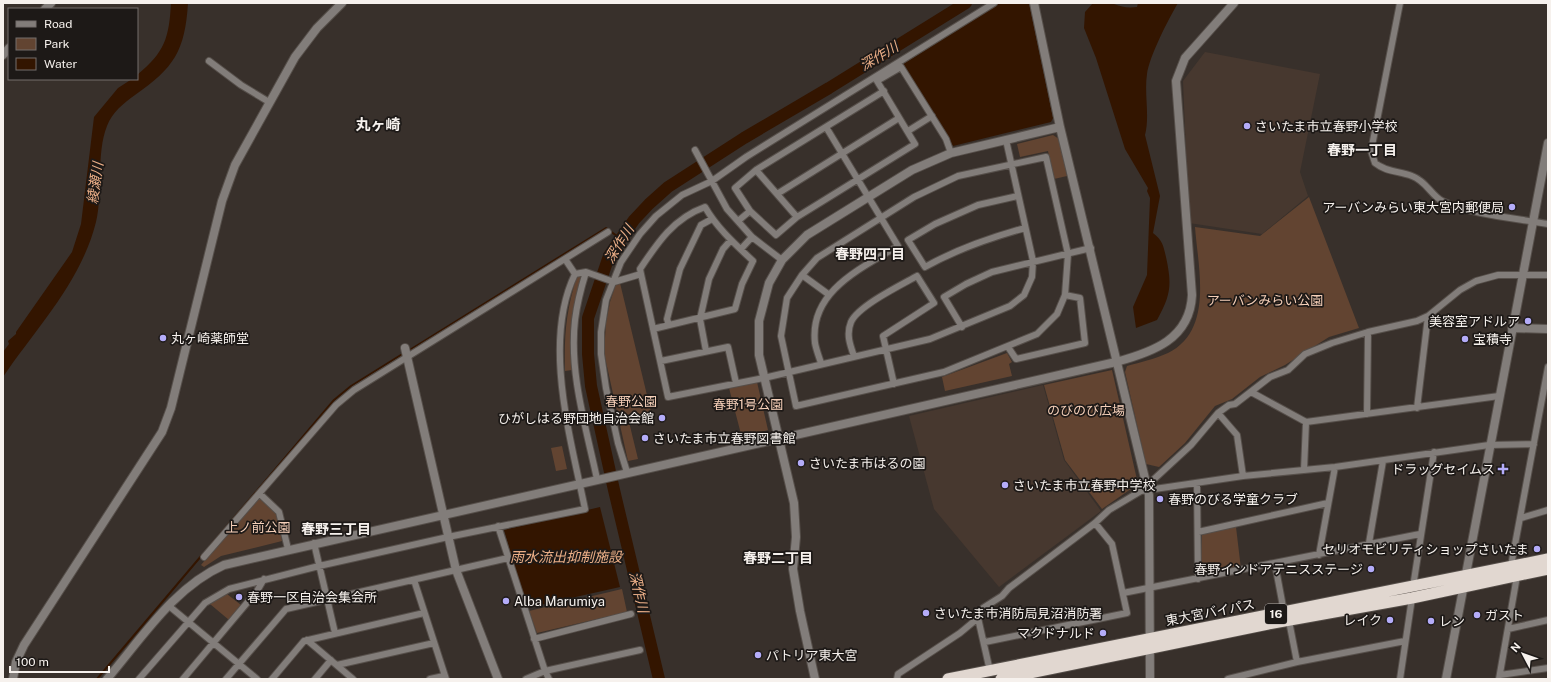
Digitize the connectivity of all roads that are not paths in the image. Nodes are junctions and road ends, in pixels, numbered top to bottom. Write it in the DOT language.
graph roads {
  1 [pos="342,3"];
  2 [pos="994,3"];
  3 [pos="1034,3"];
  4 [pos="1234,3"];
  5 [pos="1400,3"];
  6 [pos="209,61"];
  7 [pos="884,91"];
  8 [pos="269,102"];
  9 [pos="932,116"];
  10 [pos="899,118"];
  11 [pos="826,127"];
  12 [pos="1060,127"];
  13 [pos="908,131"];
  14 [pos="1006,140"];
  15 [pos="1548,144"];
  16 [pos="695,150"];
  17 [pos="842,153"];
  18 [pos="951,153"];
  19 [pos="1011,163"];
  20 [pos="756,170"];
  21 [pos="857,179"];
  22 [pos="712,181"];
  23 [pos="777,194"];
  24 [pos="1018,196"];
  25 [pos="869,197"];
  26 [pos="750,212"];
  27 [pos="796,217"];
  28 [pos="881,217"];
  29 [pos="712,218"];
  30 [pos="738,221"];
  31 [pos="1533,221"];
  32 [pos="1548,224"];
  33 [pos="1025,228"];
  34 [pos="608,232"];
  35 [pos="752,237"];
  36 [pos="730,240"];
  37 [pos="1091,248"];
  38 [pos="740,250"];
  39 [pos="1068,254"];
  40 [pos="565,259"];
  41 [pos="782,260"];
  42 [pos="1033,261"];
  43 [pos="586,272"];
  44 [pos="575,274"];
  45 [pos="641,274"];
  46 [pos="802,275"];
  47 [pos="1522,275"];
  48 [pos="1548,275"];
  49 [pos="614,282"];
  50 [pos="828,294"];
  51 [pos="1065,295"];
  52 [pos="1428,316"];
  53 [pos="700,319"];
  54 [pos="669,326"];
  55 [pos="962,327"];
  56 [pos="1512,328"];
  57 [pos="653,329"];
  58 [pos="1548,329"];
  59 [pos="1368,332"];
  60 [pos="1008,346"];
  61 [pos="405,348"];
  62 [pos="886,349"];
  63 [pos="706,351"];
  64 [pos="854,356"];
  65 [pos="407,357"];
  66 [pos="660,361"];
  67 [pos="1116,362"];
  68 [pos="821,363"];
  69 [pos="1548,367"];
  70 [pos="788,372"];
  71 [pos="764,378"];
  72 [pos="736,383"];
  73 [pos="894,384"];
  74 [pos="1251,392"];
  75 [pos="1499,396"];
  76 [pos="1417,408"];
  77 [pos="1218,413"];
  78 [pos="1367,414"];
  79 [pos="1306,422"];
  80 [pos="778,438"];
  81 [pos="1534,444"];
  82 [pos="1490,445"];
  83 [pos="1434,452"];
  84 [pos="1383,461"];
  85 [pos="1335,467"];
  86 [pos="1304,470"];
  87 [pos="625,473"];
  88 [pos="1243,476"];
  89 [pos="598,479"];
  90 [pos="580,483"];
  91 [pos="1197,483"];
  92 [pos="1147,489"];
  93 [pos="260,494"];
  94 [pos="1328,503"];
  95 [pos="1548,510"];
  96 [pos="442,514"];
  97 [pos="1521,518"];
  98 [pos="1096,523"];
  99 [pos="498,526"];
  100 [pos="1198,532"];
  101 [pos="1420,534"];
  102 [pos="448,537"];
  103 [pos="314,543"];
  104 [pos="1369,543"];
  105 [pos="288,549"];
  106 [pos="1319,556"];
  107 [pos="204,557"];
  108 [pos="508,558"];
  109 [pos="1548,559"];
  110 [pos="1275,564"];
  111 [pos="319,566"];
  112 [pos="1548,569"];
  113 [pos="456,570"];
  114 [pos="1514,571"];
  115 [pos="1198,579"];
  116 [pos="264,580"];
  117 [pos="414,580"];
  118 [pos="1463,582"];
  119 [pos="1150,588"];
  120 [pos="1123,593"];
  121 [pos="1412,593"];
  122 [pos="327,599"];
  123 [pos="169,606"];
  124 [pos="424,612"];
  125 [pos="631,614"];
  126 [pos="1286,617"];
  127 [pos="978,618"];
  128 [pos="1548,620"];
  129 [pos="188,621"];
  130 [pos="1508,628"];
  131 [pos="335,633"];
  132 [pos="534,639"];
  133 [pos="307,640"];
  134 [pos="1405,641"];
  135 [pos="985,642"];
  136 [pos="214,643"];
  137 [pos="434,643"];
  138 [pos="1151,643"];
  139 [pos="640,650"];
  140 [pos="331,660"];
  141 [pos="1297,662"];
  142 [pos="239,664"];
  143 [pos="336,666"];
  144 [pos="1548,668"];
  145 [pos="545,671"];
  146 [pos="990,671"];
  147 [pos="1251,676"];
  148 [pos="445,677"];
  149 [pos="1500,677"];
  150 [pos="14,679"];
  151 [pos="107,679"];
  152 [pos="139,679"];
  153 [pos="183,679"];
  154 [pos="226,679"];
  155 [pos="257,679"];
  156 [pos="272,679"];
  157 [pos="315,679"];
  158 [pos="353,679"];
  159 [pos="430,679"];
  160 [pos="498,679"];
  161 [pos="526,679"];
  162 [pos="549,679"];
  163 [pos="816,679"];
  164 [pos="897,679"];
  165 [pos="948,679"];
  166 [pos="1001,679"];
  167 [pos="1150,679"];
  168 [pos="1228,679"];
  169 [pos="1400,679"];
  170 [pos="1446,679"];
  1 -- 8 [label="street"];
  2 -- 22 [label="street"];
  3 -- 12 [label="street"];
  4 -- 67 [label="street"];
  5 -- 31 [label="street"];
  6 -- 8 [label="street"];
  7 -- 9 [label="street"];
  7 -- 10 [label="street"];
  7 -- 11 [label="street"];
  8 -- 150 [label="street"];
  9 -- 13 [label="street"];
  9 -- 18 [label="street"];
  10 -- 13 [label="street"];
  10 -- 17 [label="street"];
  11 -- 17 [label="street"];
  11 -- 20 [label="street"];
  12 -- 14 [label="street"];
  12 -- 37 [label="street"];
  13 -- 21 [label="street"];
  14 -- 18 [label="street"];
  14 -- 19 [label="street"];
  15 -- 31 [label="street"];
  16 -- 22 [label="street"];
  17 -- 21 [label="street"];
  17 -- 23 [label="street"];
  18 -- 25 [label="street"];
  19 -- 24 [label="street"];
  19 -- 28 [label="street"];
  19 -- 39 [label="street"];
  20 -- 23 [label="street"];
  20 -- 26 [label="street"];
  21 -- 25 [label="street"];
  21 -- 27 [label="street"];
  22 -- 30 [label="street"];
  22 -- 49 [label="street"];
  23 -- 27 [label="street"];
  24 -- 33 [label="street"];
  24 -- 33 [label="street"];
  25 -- 28 [label="street"];
  25 -- 41 [label="street"];
  26 -- 27 [label="street"];
  26 -- 30 [label="street"];
  28 -- 46 [label="street"];
  28 -- 50 [label="street"];
  29 -- 36 [label="street"];
  29 -- 45 [label="street"];
  29 -- 54 [label="street"];
  30 -- 35 [label="street"];
  31 -- 32 [label="street"];
  31 -- 47 [label="street"];
  33 -- 42 [label="street"];
  34 -- 40 [label="street"];
  35 -- 38 [label="street"];
  35 -- 41 [label="street"];
  36 -- 38 [label="street"];
  36 -- 53 [label="street"];
  37 -- 39 [label="street"];
  37 -- 67 [label="street"];
  38 -- 53 [label="street"];
  39 -- 42 [label="street"];
  39 -- 51 [label="street"];
  40 -- 44 [label="street"];
  40 -- 65 [label="street"];
  41 -- 71 [label="street"];
  42 -- 55 [label="street"];
  42 -- 55 [label="street"];
  43 -- 44 [label="street"];
  43 -- 49 [label="street"];
  43 -- 89 [label="street"];
  44 -- 90 [label="street"];
  45 -- 49 [label="street"];
  45 -- 57 [label="street"];
  46 -- 50 [label="street"];
  46 -- 70 [label="street"];
  47 -- 48 [label="street"];
  47 -- 52 [label="street"];
  47 -- 56 [label="street"];
  49 -- 87 [label="street"];
  50 -- 68 [label="street"];
  51 -- 60 [label="street"];
  51 -- 60 [label="street"];
  52 -- 59 [label="street"];
  52 -- 76 [label="street"];
  53 -- 54 [label="street"];
  53 -- 63 [label="street"];
  54 -- 57 [label="street"];
  55 -- 62 [label="street"];
  56 -- 58 [label="street"];
  56 -- 75 [label="street"];
  57 -- 66 [label="street"];
  59 -- 74 [label="street"];
  59 -- 78 [label="street"];
  60 -- 73 [label="street"];
  61 -- 65 [label="street"];
  62 -- 64 [label="street"];
  62 -- 64 [label="street"];
  62 -- 73 [label="street"];
  63 -- 66 [label="street"];
  63 -- 72 [label="street"];
  64 -- 68 [label="street"];
  65 -- 93 [label="street"];
  65 -- 96 [label="street"];
  66 -- 72 [label="street"];
  67 -- 80 [label="street"];
  67 -- 92 [label="street"];
  68 -- 70 [label="street"];
  69 -- 81 [label="street"];
  70 -- 71 [label="street"];
  70 -- 73 [label="street"];
  71 -- 72 [label="street"];
  71 -- 80 [label="street"];
  74 -- 77 [label="street"];
  74 -- 79 [label="street"];
  75 -- 76 [label="street"];
  75 -- 82 [label="street"];
  76 -- 78 [label="street"];
  77 -- 88 [label="street"];
  77 -- 92 [label="street"];
  78 -- 79 [label="street"];
  79 -- 86 [label="street"];
  80 -- 87 [label="street"];
  80 -- 163 [label="street"];
  81 -- 82 [label="street"];
  81 -- 97 [label="street"];
  82 -- 83 [label="street"];
  82 -- 118 [label="street"];
  83 -- 84 [label="street"];
  83 -- 101 [label="street"];
  84 -- 85 [label="street"];
  84 -- 104 [label="street"];
  85 -- 86 [label="street"];
  85 -- 94 [label="street"];
  86 -- 88 [label="street"];
  87 -- 89 [label="street"];
  88 -- 91 [label="street"];
  89 -- 90 [label="street"];
  90 -- 96 [label="street"];
  90 -- 99 [label="street"];
  91 -- 92 [label="street"];
  91 -- 100 [label="street"];
  92 -- 98 [label="street"];
  92 -- 119 [label="street"];
  93 -- 105 [label="street"];
  93 -- 107 [label="street"];
  94 -- 100 [label="street"];
  94 -- 106 [label="street"];
  95 -- 97 [label="street"];
  96 -- 102 [label="street"];
  96 -- 103 [label="street"];
  97 -- 114 [label="street"];
  98 -- 120 [label="street"];
  98 -- 127 [label="street"];
  99 -- 102 [label="street"];
  99 -- 108 [label="street"];
  100 -- 115 [label="street"];
  101 -- 104 [label="street"];
  101 -- 121 [label="street"];
  102 -- 111 [label="street"];
  102 -- 113 [label="street"];
  103 -- 105 [label="street"];
  103 -- 111 [label="street"];
  104 -- 106 [label="street"];
  105 -- 123 [label="street"];
  106 -- 110 [label="street"];
  108 -- 113 [label="street"];
  108 -- 132 [label="street"];
  109 -- 114 [label="highway, 東大宮バイパス / 16"];
  110 -- 115 [label="street"];
  110 -- 126 [label="street"];
  111 -- 116 [label="street"];
  111 -- 122 [label="street"];
  112 -- 114 [label="highway, 東大宮バイパス / 16"];
  113 -- 117 [label="street"];
  113 -- 160 [label="street"];
  114 -- 118 [label="highway, 東大宮バイパス / 16"];
  114 -- 130 [label="street"];
  115 -- 119 [label="street"];
  116 -- 129 [label="street"];
  116 -- 136 [label="street"];
  117 -- 122 [label="street"];
  117 -- 124 [label="street"];
  118 -- 121 [label="highway, 東大宮バイパス / 16"];
  118 -- 170 [label="street"];
  119 -- 120 [label="street"];
  119 -- 138 [label="street"];
  120 -- 135 [label="street"];
  121 -- 126 [label="highway, 東大宮バイパス / 16"];
  121 -- 134 [label="street"];
  122 -- 131 [label="street"];
  122 -- 142 [label="street"];
  123 -- 129 [label="street"];
  123 -- 151 [label="street"];
  124 -- 131 [label="street"];
  124 -- 137 [label="street"];
  125 -- 132 [label="street"];
  126 -- 138 [label="highway, 東大宮バイパス / 16"];
  126 -- 141 [label="street"];
  127 -- 135 [label="street"];
  127 -- 164 [label="street"];
  128 -- 130 [label="street"];
  129 -- 136 [label="street"];
  129 -- 152 [label="street"];
  130 -- 149 [label="street"];
  131 -- 133 [label="street"];
  132 -- 145 [label="street"];
  133 -- 140 [label="street"];
  133 -- 156 [label="street"];
  134 -- 141 [label="street"];
  134 -- 169 [label="street"];
  135 -- 146 [label="street"];
  136 -- 142 [label="street"];
  136 -- 153 [label="street"];
  137 -- 143 [label="street"];
  137 -- 148 [label="street"];
  138 -- 146 [label="highway, 東大宮バイパス / 16"];
  138 -- 166 [label="highway, 東大宮バイパス / 16"];
  138 -- 167 [label="street"];
  139 -- 145 [label="street"];
  140 -- 143 [label="street"];
  140 -- 157 [label="street"];
  141 -- 147 [label="street"];
  142 -- 154 [label="street"];
  142 -- 155 [label="street"];
  143 -- 158 [label="street"];
  144 -- 149 [label="street"];
  145 -- 161 [label="street"];
  145 -- 162 [label="street"];
  146 -- 165 [label="highway, 東大宮バイパス / 16"];
  147 -- 168 [label="street"];
  148 -- 159 [label="street"];
}
